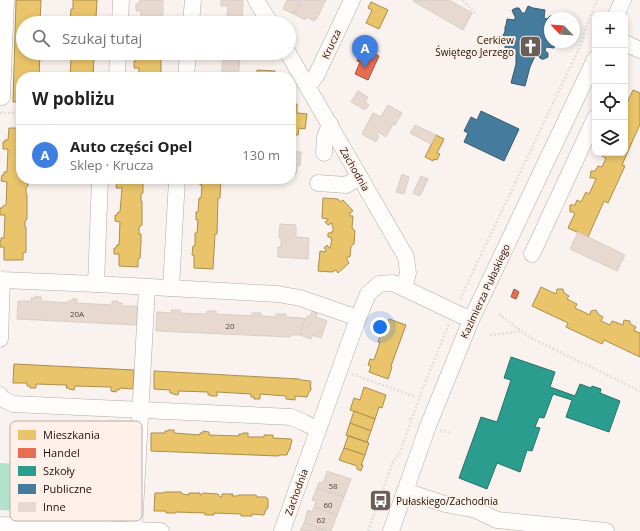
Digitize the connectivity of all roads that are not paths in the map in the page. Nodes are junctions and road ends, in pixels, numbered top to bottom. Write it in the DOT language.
graph roads {
  1 [pos="6,0"];
  2 [pos="121,0"];
  3 [pos="193,0"];
  4 [pos="256,0"];
  5 [pos="352,0"];
  6 [pos="623,0"];
  7 [pos="617,12"];
  8 [pos="120,16"];
  9 [pos="192,16"];
  10 [pos="266,16"];
  11 [pos="118,60"];
  12 [pos="187,60"];
  13 [pos="292,60"];
  14 [pos="592,65"];
  15 [pos="117,72"];
  16 [pos="186,72"];
  17 [pos="308,86"];
  18 [pos="1,105"];
  19 [pos="594,120"];
  20 [pos="330,124"];
  21 [pos="324,153"];
  22 [pos="360,178"];
  23 [pos="318,183"];
  24 [pos="100,184"];
  25 [pos="177,184"];
  26 [pos="532,254"];
  27 [pos="1,280"];
  28 [pos="96,284"];
  29 [pos="147,287"];
  30 [pos="171,288"];
  31 [pos="404,288"];
  32 [pos="358,318"];
  33 [pos="471,320"];
  34 [pos="0,339"];
  35 [pos="0,395"];
  36 [pos="141,410"];
  37 [pos="140,421"];
  38 [pos="318,430"];
  39 [pos="405,491"];
  40 [pos="135,521"];
  41 [pos="0,526"];
  42 [pos="22,529"];
  43 [pos="134,530"];
  44 [pos="161,531"];
  45 [pos="282,531"];
  46 [pos="390,531"];
  47 [pos="606,531"];
  1 -- 18 [label="street"];
  2 -- 8 [label="street"];
  3 -- 9 [label="street"];
  4 -- 10 [label="street"];
  5 -- 17 [label="street, Krucza"];
  6 -- 7 [label="street"];
  11 -- 15 [label="street"];
  12 -- 16 [label="street"];
  13 -- 17 [label="street, Zachodnia"];
  14 -- 33 [label="street, Kazimierza Pułaskiego"];
  17 -- 20 [label="street, Zachodnia"];
  19 -- 26 [label="street"];
  20 -- 21 [label="street"];
  20 -- 22 [label="street, Zachodnia"];
  22 -- 23 [label="street"];
  22 -- 31 [label="street, Zachodnia"];
  24 -- 28 [label="street"];
  25 -- 30 [label="street"];
  27 -- 28 [label="street"];
  27 -- 34 [label="street"];
  28 -- 29 [label="street"];
  29 -- 30 [label="street"];
  29 -- 36 [label="street"];
  30 -- 32 [label="street"];
  31 -- 32 [label="street, Zachodnia"];
  31 -- 33 [label="street, Zachodnia"];
  32 -- 38 [label="street, Zachodnia"];
  33 -- 39 [label="street, Kazimierza Pułaskiego"];
  35 -- 36 [label="street"];
  36 -- 37 [label="street"];
  36 -- 38 [label="street"];
  38 -- 45 [label="street, Zachodnia"];
  39 -- 46 [label="street, Kazimierza Pułaskiego"];
  39 -- 47 [label="street"];
  40 -- 43 [label="street"];
  41 -- 42 [label="street"];
  42 -- 43 [label="street"];
  43 -- 44 [label="street"];
}
